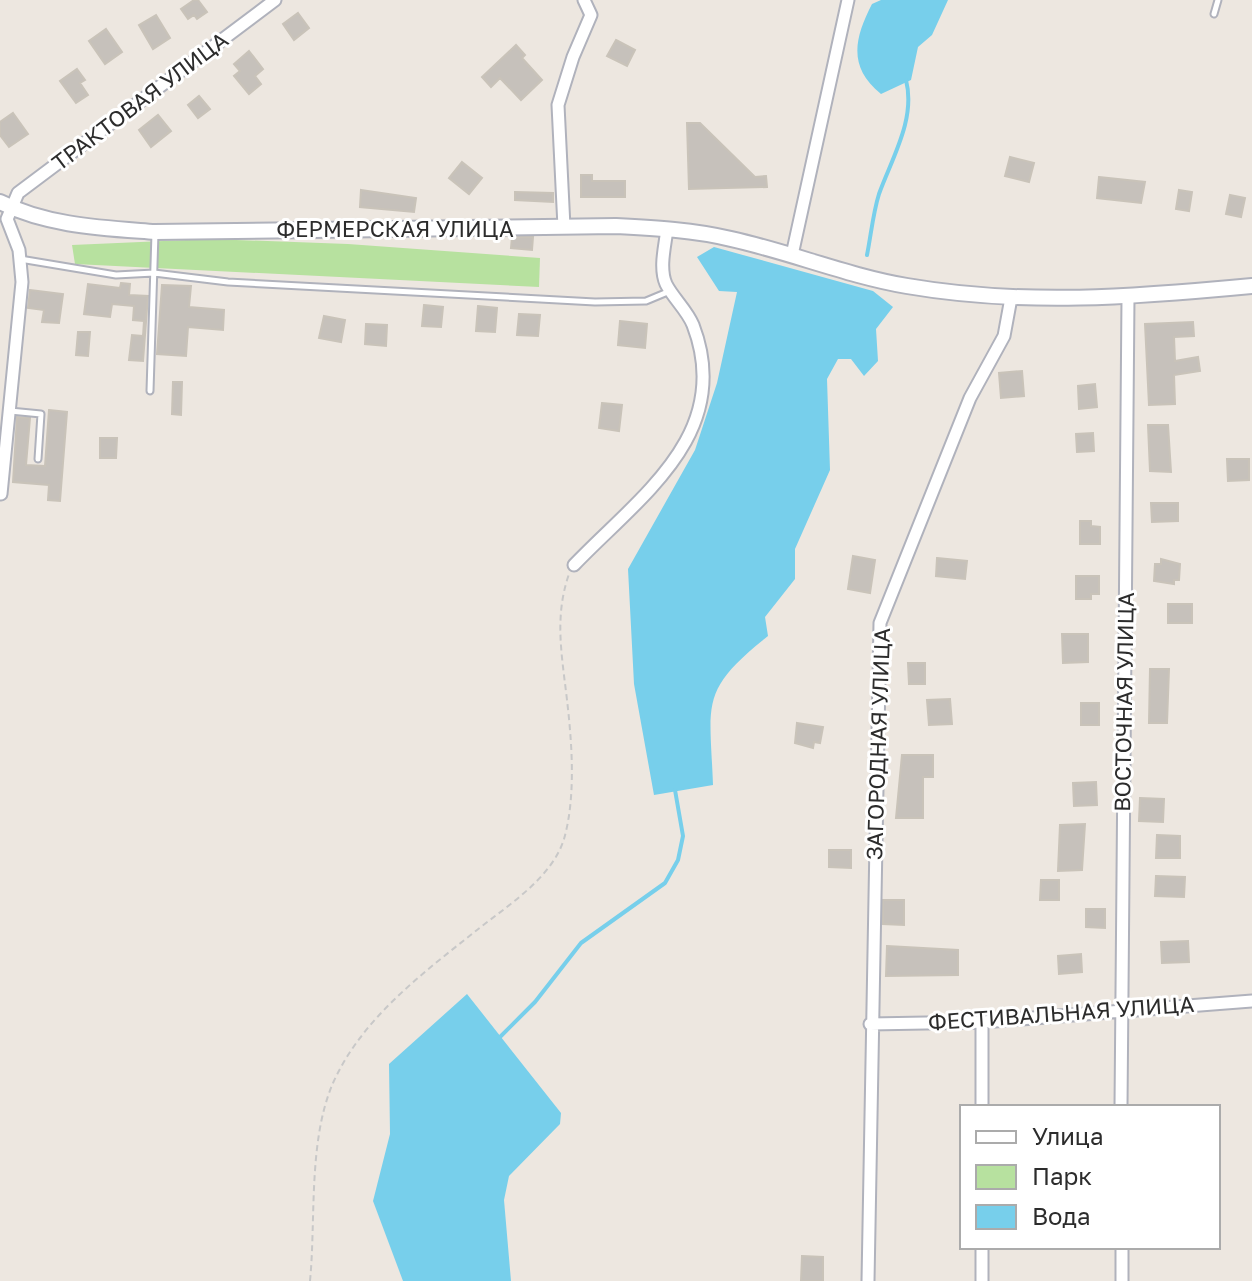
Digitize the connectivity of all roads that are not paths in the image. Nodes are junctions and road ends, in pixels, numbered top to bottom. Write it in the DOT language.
graph roads {
  1 [pos="275,0"];
  2 [pos="584,0"];
  3 [pos="848,0"];
  4 [pos="1218,0"];
  5 [pos="1214,14"];
  6 [pos="3,204"];
  7 [pos="564,227"];
  8 [pos="667,229"];
  9 [pos="155,232"];
  10 [pos="792,255"];
  11 [pos="20,259"];
  12 [pos="154,273"];
  13 [pos="1252,286"];
  14 [pos="671,291"];
  15 [pos="1011,298"];
  16 [pos="1128,298"];
  17 [pos="150,391"];
  18 [pos="9,411"];
  19 [pos="38,459"];
  20 [pos="1,494"];
  21 [pos="574,565"];
  22 [pos="1252,1001"];
  23 [pos="1121,1009"];
  24 [pos="982,1022"];
  25 [pos="870,1024"];
  26 [pos="982,1105"];
  27 [pos="1121,1105"];
  28 [pos="982,1249"];
  29 [pos="1122,1249"];
  30 [pos="868,1281"];
  31 [pos="982,1281"];
  32 [pos="1122,1281"];
  1 -- 6 [label="street, ТРАКТОВАЯ УЛИЦА"];
  2 -- 7 [label="street"];
  3 -- 10 [label="street"];
  4 -- 5 [label="lane"];
  6 -- 9 [label="street, ФЕРМЕРСКАЯ УЛИЦА"];
  6 -- 11 [label="street"];
  7 -- 8 [label="street, ФЕРМЕРСКАЯ УЛИЦА"];
  7 -- 9 [label="street, ФЕРМЕРСКАЯ УЛИЦА"];
  8 -- 10 [label="street, ФЕРМЕРСКАЯ УЛИЦА"];
  8 -- 14 [label="street"];
  9 -- 12 [label="lane"];
  10 -- 15 [label="street, ФЕРМЕРСКАЯ УЛИЦА"];
  11 -- 12 [label="lane"];
  11 -- 18 [label="street"];
  12 -- 14 [label="lane"];
  12 -- 17 [label="lane"];
  13 -- 16 [label="street, ФЕРМЕРСКАЯ УЛИЦА"];
  14 -- 21 [label="street"];
  15 -- 16 [label="street, ФЕРМЕРСКАЯ УЛИЦА"];
  15 -- 25 [label="street, ЗАГОРОДНАЯ УЛИЦА"];
  16 -- 23 [label="street, ВОСТОЧНАЯ УЛИЦА"];
  18 -- 19 [label="lane"];
  18 -- 20 [label="street"];
  22 -- 23 [label="street, ФЕСТИВАЛЬНАЯ УЛИЦА"];
  23 -- 24 [label="street, ФЕСТИВАЛЬНАЯ УЛИЦА"];
  23 -- 27 [label="street, ВОСТОЧНАЯ УЛИЦА"];
  24 -- 25 [label="street, ФЕСТИВАЛЬНАЯ УЛИЦА"];
  24 -- 26 [label="street"];
  25 -- 30 [label="street, ЗАГОРОДНАЯ УЛИЦА"];
  28 -- 31 [label="street"];
  29 -- 32 [label="street"];
}
